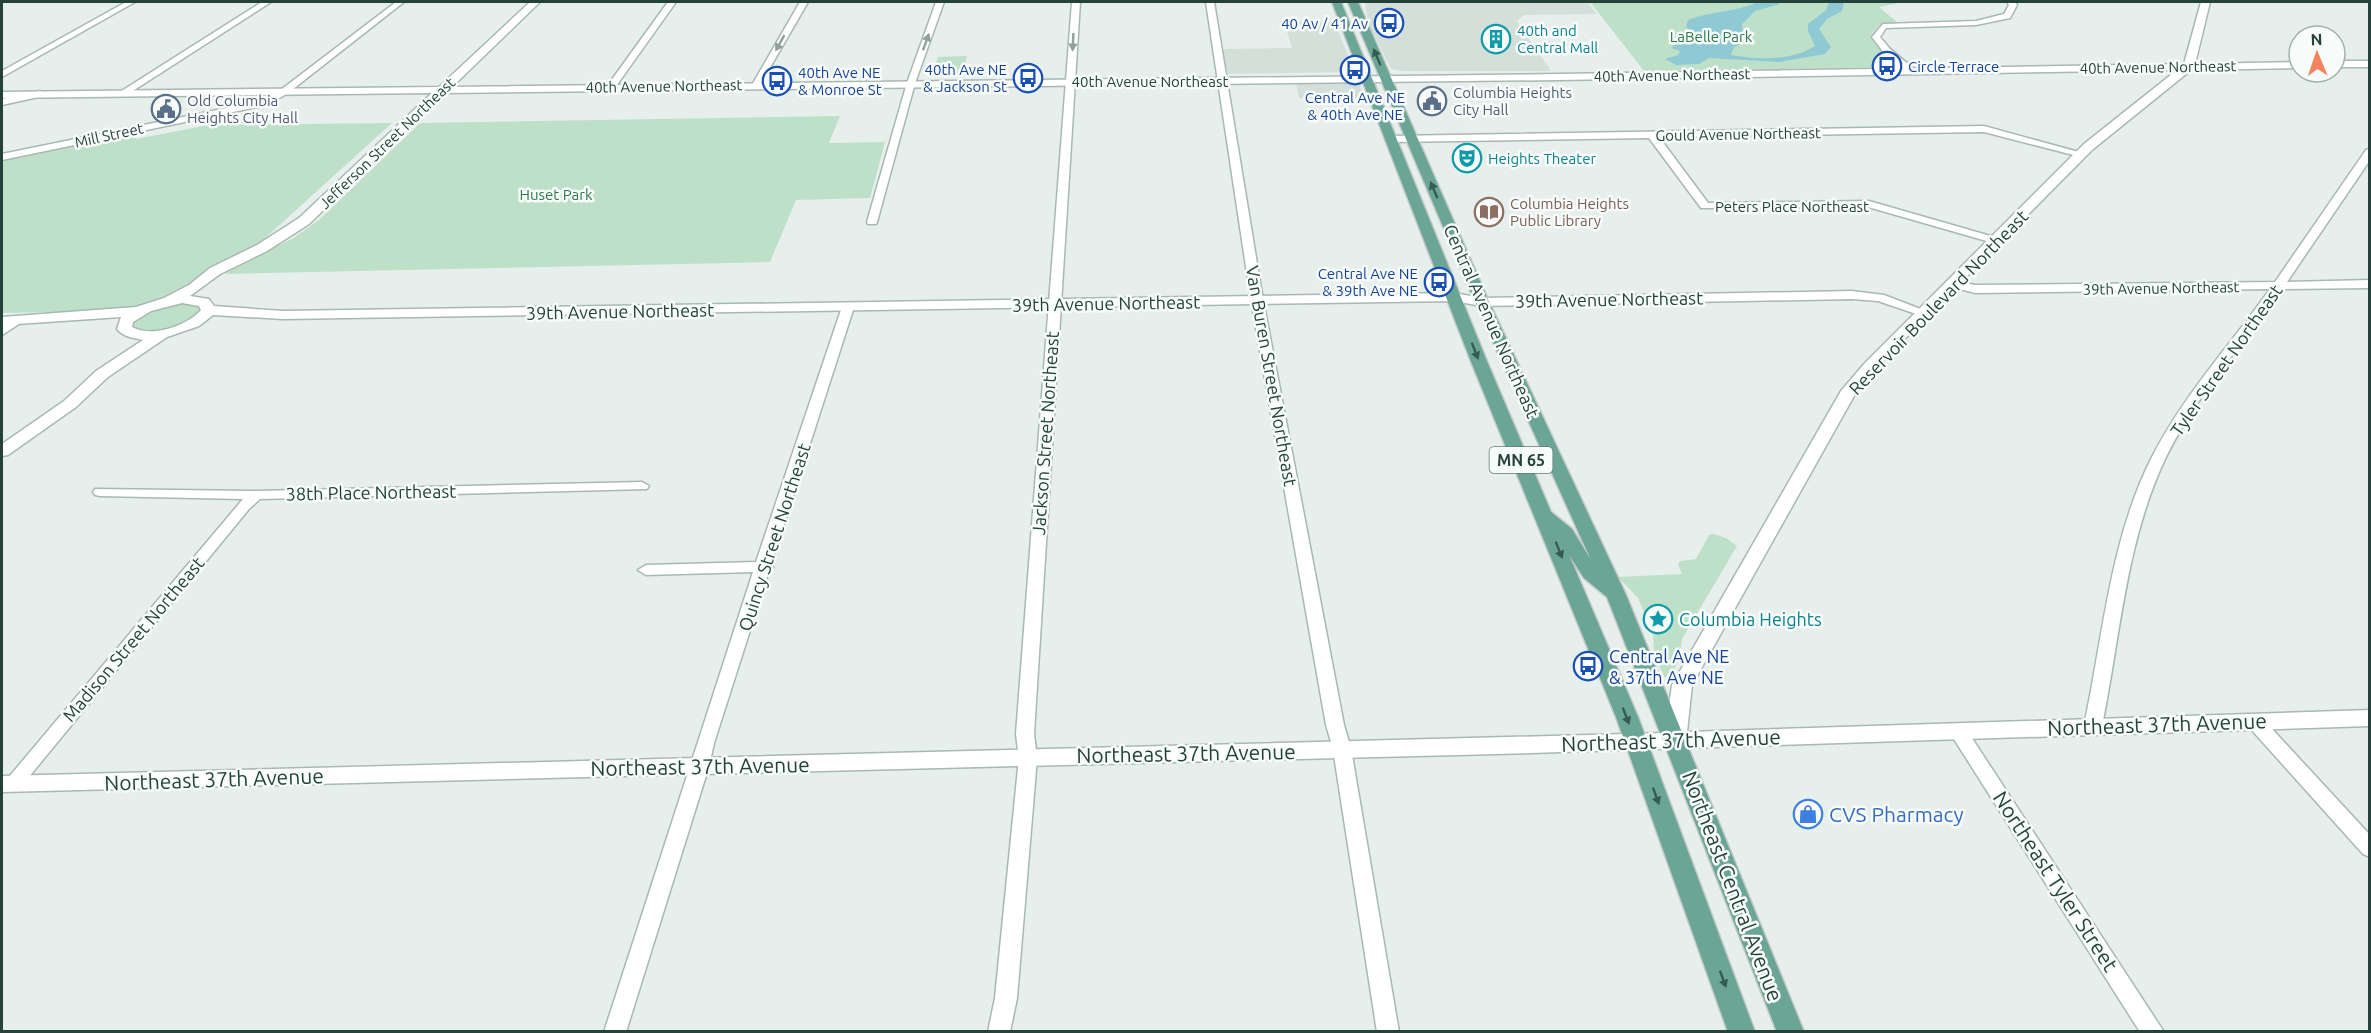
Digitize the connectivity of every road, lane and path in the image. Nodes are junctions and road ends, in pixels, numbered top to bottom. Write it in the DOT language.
graph roads {
  1 [pos="131,2"];
  2 [pos="267,2"];
  3 [pos="400,2"];
  4 [pos="535,2"];
  5 [pos="672,2"];
  6 [pos="804,2"];
  7 [pos="940,2"];
  8 [pos="1076,2"];
  9 [pos="1210,2"];
  10 [pos="1336,2"];
  11 [pos="1353,2"];
  12 [pos="2011,2"];
  13 [pos="2206,2"];
  14 [pos="2370,63"];
  15 [pos="2347,64"];
  16 [pos="2287,65"];
  17 [pos="2189,66"];
  18 [pos="1911,71"];
  19 [pos="2,74"];
  20 [pos="1387,78"];
  21 [pos="1368,79"];
  22 [pos="1223,81"];
  23 [pos="1071,82"];
  24 [pos="911,84"];
  25 [pos="756,85"];
  26 [pos="611,87"];
  27 [pos="442,89"];
  28 [pos="285,91"];
  29 [pos="125,92"];
  30 [pos="2,94"];
  31 [pos="40,94"];
  32 [pos="2,102"];
  33 [pos="1653,136"];
  34 [pos="1392,139"];
  35 [pos="1412,139"];
  36 [pos="2370,152"];
  37 [pos="2081,154"];
  38 [pos="2,157"];
  39 [pos="872,222"];
  40 [pos="1997,241"];
  41 [pos="225,267"];
  42 [pos="1952,284"];
  43 [pos="2370,284"];
  44 [pos="2278,286"];
  45 [pos="1454,297"];
  46 [pos="1257,300"];
  47 [pos="169,301"];
  48 [pos="1482,302"];
  49 [pos="1053,304"];
  50 [pos="206,306"];
  51 [pos="848,307"];
  52 [pos="139,311"];
  53 [pos="1925,313"];
  54 [pos="284,315"];
  55 [pos="36,319"];
  56 [pos="8,321"];
  57 [pos="193,324"];
  58 [pos="128,329"];
  59 [pos="2,331"];
  60 [pos="164,333"];
  61 [pos="102,374"];
  62 [pos="2,451"];
  63 [pos="1520,457"];
  64 [pos="642,486"];
  65 [pos="100,492"];
  66 [pos="256,495"];
  67 [pos="1544,515"];
  68 [pos="1582,521"];
  69 [pos="765,567"];
  70 [pos="646,570"];
  71 [pos="1616,595"];
  72 [pos="2370,718"];
  73 [pos="2255,722"];
  74 [pos="2092,726"];
  75 [pos="1958,731"];
  76 [pos="1675,740"];
  77 [pos="1636,741"];
  78 [pos="1342,749"];
  79 [pos="1028,758"];
  80 [pos="700,766"];
  81 [pos="7,784"];
  82 [pos="2370,849"];
  83 [pos="615,1032"];
  84 [pos="999,1032"];
  85 [pos="1388,1032"];
  86 [pos="1742,1032"];
  87 [pos="1791,1032"];
  88 [pos="2153,1032"];
  1 -- 19 [label="street"];
  2 -- 29 [label="street"];
  3 -- 28 [label="street, Mill Street"];
  4 -- 27 [label="street, Jefferson Street Northeast"];
  5 -- 26 [label="street"];
  6 -- 25 [label="street, one-way"];
  24 -- 7 [label="street, one-way"];
  8 -- 23 [label="street, Jackson Street Northeast, one-way"];
  9 -- 22 [label="street, Van Buren Street Northeast"];
  10 -- 21 [label="main road, Central Avenue Northeast / MN 65"];
  20 -- 11 [label="main road, Central Avenue Northeast / MN 65, one-way"];
  12 -- 18 [label="street"];
  13 -- 17 [label="street"];
  14 -- 15 [label="street"];
  16 -- 17 [label="street, 40th Avenue Northeast"];
  17 -- 18 [label="street, 40th Avenue Northeast"];
  17 -- 37 [label="street, Reservoir Boulevard Northeast"];
  18 -- 20 [label="street, 40th Avenue Northeast"];
  20 -- 21 [label="street, 40th Avenue Northeast"];
  20 -- 35 [label="main road, Central Avenue Northeast / MN 65"];
  21 -- 22 [label="street, 40th Avenue Northeast"];
  21 -- 34 [label="main road, Central Avenue Northeast / MN 65"];
  22 -- 23 [label="street, 40th Avenue Northeast"];
  22 -- 46 [label="street, Van Buren Street Northeast"];
  23 -- 24 [label="street, 40th Avenue Northeast"];
  23 -- 49 [label="street, Jackson Street Northeast"];
  24 -- 25 [label="street, 40th Avenue Northeast"];
  24 -- 39 [label="street"];
  25 -- 26 [label="street, 40th Avenue Northeast"];
  26 -- 27 [label="street, 40th Avenue Northeast"];
  27 -- 28 [label="street, 40th Avenue Northeast"];
  27 -- 41 [label="street, Jefferson Street Northeast"];
  28 -- 29 [label="street, 40th Avenue Northeast"];
  28 -- 38 [label="street, Mill Street"];
  29 -- 31 [label="street, 40th Avenue Northeast"];
  30 -- 31 [label="street, 40th Avenue Northeast"];
  31 -- 32 [label="street"];
  33 -- 35 [label="street, Gould Avenue Northeast"];
  33 -- 37 [label="street, Gould Avenue Northeast"];
  33 -- 40 [label="street, Peters Place Northeast"];
  34 -- 35 [label="street, Gould Avenue Northeast"];
  34 -- 45 [label="main road, Central Avenue Northeast / MN 65"];
  48 -- 35 [label="main road, Central Avenue Northeast / MN 65, one-way"];
  36 -- 44 [label="street, Tyler Street Northeast"];
  37 -- 40 [label="street, Reservoir Boulevard Northeast"];
  40 -- 42 [label="street, Reservoir Boulevard Northeast"];
  41 -- 47 [label="street, Jefferson Street Northeast"];
  41 -- 50 [label="street, Jefferson Street Northeast"];
  42 -- 44 [label="street, 39th Avenue Northeast"];
  42 -- 53 [label="street, Reservoir Boulevard Northeast"];
  43 -- 44 [label="street, 39th Avenue Northeast"];
  44 -- 74 [label="street, Tyler Street Northeast"];
  45 -- 46 [label="street, 39th Avenue Northeast"];
  45 -- 48 [label="street, 39th Avenue Northeast"];
  45 -- 63 [label="main road, Central Avenue Northeast / MN 65, one-way"];
  46 -- 49 [label="street, 39th Avenue Northeast"];
  46 -- 78 [label="street, Van Buren Street Northeast"];
  47 -- 50 [label="street, 39th Avenue Northeast"];
  47 -- 52 [label="street"];
  48 -- 53 [label="street, 39th Avenue Northeast"];
  48 -- 68 [label="main road, Central Avenue Northeast / MN 65"];
  49 -- 51 [label="street, 39th Avenue Northeast"];
  49 -- 79 [label="street, Jackson Street Northeast"];
  50 -- 54 [label="street, 39th Avenue Northeast"];
  50 -- 57 [label="street"];
  51 -- 54 [label="street, 39th Avenue Northeast"];
  51 -- 69 [label="street, Quincy Street Northeast"];
  52 -- 55 [label="street"];
  52 -- 58 [label="street"];
  53 -- 76 [label="street, Reservoir Boulevard Northeast"];
  54 -- 57 [label="street, 39th Avenue Northeast"];
  55 -- 56 [label="street"];
  55 -- 58 [label="street"];
  56 -- 59 [label="street"];
  57 -- 60 [label="street"];
  58 -- 60 [label="street"];
  58 -- 61 [label="street"];
  60 -- 61 [label="street"];
  61 -- 62 [label="street"];
  63 -- 67 [label="main road, Central Avenue Northeast / MN 65"];
  63 -- 68 [label="main road"];
  64 -- 66 [label="street, 38th Place Northeast"];
  65 -- 66 [label="street, 38th Place Northeast"];
  66 -- 81 [label="street, Madison Street Northeast"];
  67 -- 71 [label="main road"];
  67 -- 77 [label="main road, Central Avenue Northeast / MN 65, one-way"];
  68 -- 71 [label="main road, Central Avenue Northeast / MN 65"];
  69 -- 70 [label="street"];
  69 -- 80 [label="street, Quincy Street Northeast"];
  71 -- 76 [label="main road, Central Avenue Northeast / MN 65"];
  72 -- 73 [label="street, Northeast 37th Avenue"];
  73 -- 74 [label="street, Northeast 37th Avenue"];
  73 -- 82 [label="street"];
  74 -- 75 [label="street, Northeast 37th Avenue"];
  75 -- 76 [label="street, Northeast 37th Avenue"];
  75 -- 88 [label="street, Northeast Tyler Street"];
  76 -- 77 [label="street, Northeast 37th Avenue"];
  76 -- 87 [label="main road, Northeast Central Avenue / MN 65"];
  77 -- 78 [label="street, Northeast 37th Avenue"];
  77 -- 86 [label="main road, MN 65, one-way"];
  78 -- 79 [label="street, Northeast 37th Avenue"];
  78 -- 85 [label="street, Van Buren Street Northeast"];
  79 -- 80 [label="street, Northeast 37th Avenue"];
  79 -- 84 [label="street, Jackson Street Northeast"];
  80 -- 81 [label="street, Northeast 37th Avenue"];
  80 -- 83 [label="street, Quincy Street Northeast"];
}
